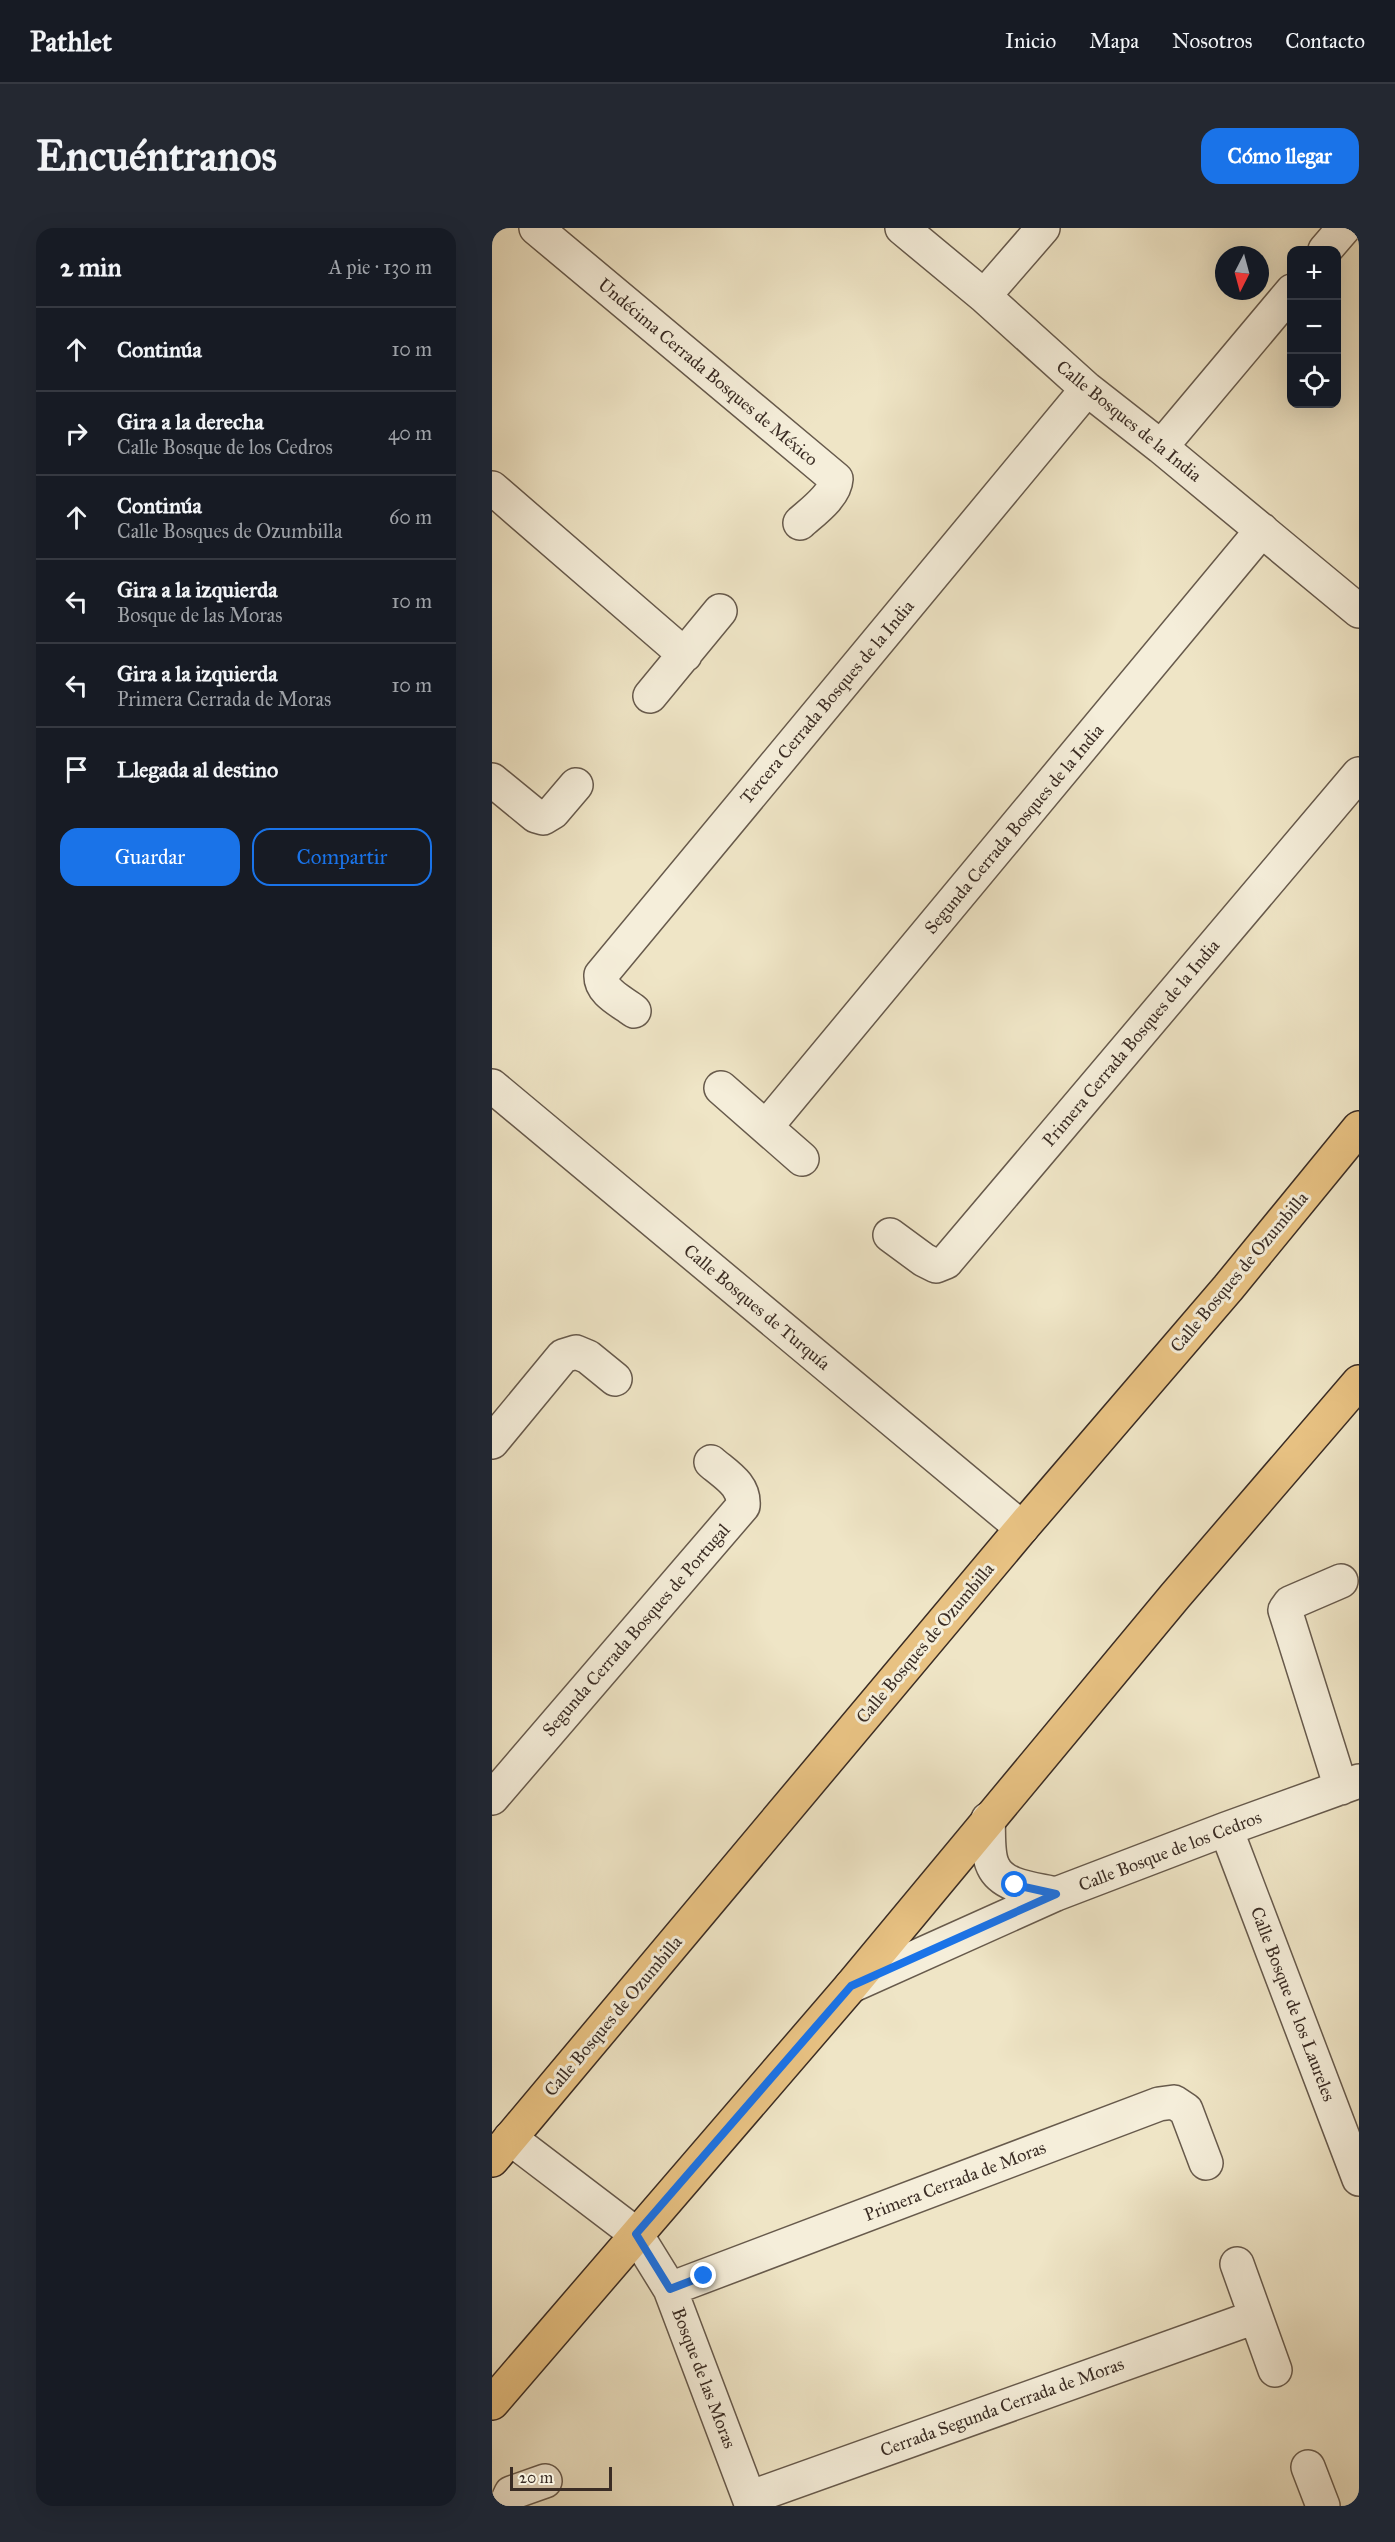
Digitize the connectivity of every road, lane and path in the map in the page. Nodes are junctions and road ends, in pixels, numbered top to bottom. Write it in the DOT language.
graph roads {
  1 [pos="536,228"];
  2 [pos="903,228"];
  3 [pos="1043,228"];
  4 [pos="1344,228"];
  5 [pos="1328,246"];
  6 [pos="984,296"];
  7 [pos="1287,297"];
  8 [pos="1087,389"];
  9 [pos="1161,447"];
  10 [pos="492,488"];
  11 [pos="800,523"];
  12 [pos="1262,530"];
  13 [pos="720,611"];
  14 [pos="1359,611"];
  15 [pos="685,655"];
  16 [pos="650,696"];
  17 [pos="1359,774"];
  18 [pos="492,780"];
  19 [pos="576,785"];
  20 [pos="634,1011"];
  21 [pos="492,1086"];
  22 [pos="721,1088"];
  23 [pos="766,1127"];
  24 [pos="1359,1128"];
  25 [pos="802,1159"];
  26 [pos="890,1235"];
  27 [pos="615,1379"];
  28 [pos="1359,1382"];
  29 [pos="492,1442"];
  30 [pos="711,1462"];
  31 [pos="1022,1528"];
  32 [pos="1341,1581"];
  33 [pos="1350,1785"];
  34 [pos="492,1798"];
  35 [pos="988,1819"];
  36 [pos="1226,1828"];
  37 [pos="1056,1894"];
  38 [pos="851,1986"];
  39 [pos="501,2149"];
  40 [pos="1206,2163"];
  41 [pos="1359,2179"];
  42 [pos="636,2234"];
  43 [pos="1237,2264"];
  44 [pos="670,2289"];
  45 [pos="1255,2317"];
  46 [pos="1275,2370"];
  47 [pos="492,2403"];
  48 [pos="1308,2467"];
  49 [pos="545,2481"];
  50 [pos="751,2502"];
  51 [pos="505,2506"];
  52 [pos="1323,2506"];
  1 -- 11 [label="street, Undécima Cerrada Bosques de México"];
  2 -- 6 [label="street, Calle Bosques de la India"];
  3 -- 6 [label="street"];
  4 -- 5 [label="street"];
  6 -- 8 [label="street, Calle Bosques de la India"];
  7 -- 9 [label="street"];
  8 -- 9 [label="street, Calle Bosques de la India"];
  8 -- 20 [label="street, Tercera Cerrada Bosques de la India"];
  9 -- 12 [label="street, Calle Bosques de la India"];
  10 -- 15 [label="street"];
  12 -- 14 [label="street, Calle Bosques de la India"];
  12 -- 23 [label="street, Segunda Cerrada Bosques de la India"];
  13 -- 15 [label="street"];
  15 -- 16 [label="street"];
  17 -- 26 [label="street, Primera Cerrada Bosques de la India"];
  18 -- 19 [label="street"];
  21 -- 31 [label="street, Calle Bosques de Turquía"];
  22 -- 23 [label="street"];
  23 -- 25 [label="street"];
  24 -- 31 [label="main road, Calle Bosques de Ozumbilla"];
  27 -- 29 [label="street"];
  28 -- 35 [label="main road"];
  30 -- 34 [label="street, Segunda Cerrada Bosques de Portugal"];
  31 -- 39 [label="main road, Calle Bosques de Ozumbilla"];
  32 -- 33 [label="street"];
  33 -- 36 [label="street, Calle Bosque de los Cedros"];
  35 -- 37 [label="street"];
  35 -- 38 [label="main road"];
  36 -- 37 [label="street, Calle Bosque de los Cedros"];
  36 -- 41 [label="street, Calle Bosque de los Laureles"];
  37 -- 38 [label="street, Calle Bosque de los Cedros"];
  38 -- 42 [label="main road"];
  39 -- 42 [label="street, Bosque de las Moras"];
  40 -- 44 [label="street, Primera Cerrada de Moras"];
  42 -- 44 [label="street, Bosque de las Moras"];
  42 -- 47 [label="main road"];
  43 -- 45 [label="street"];
  44 -- 50 [label="street, Bosque de las Moras"];
  45 -- 46 [label="street"];
  45 -- 50 [label="street, Cerrada Segunda Cerrada de Moras"];
  48 -- 52 [label="street"];
  49 -- 51 [label="street"];
}
